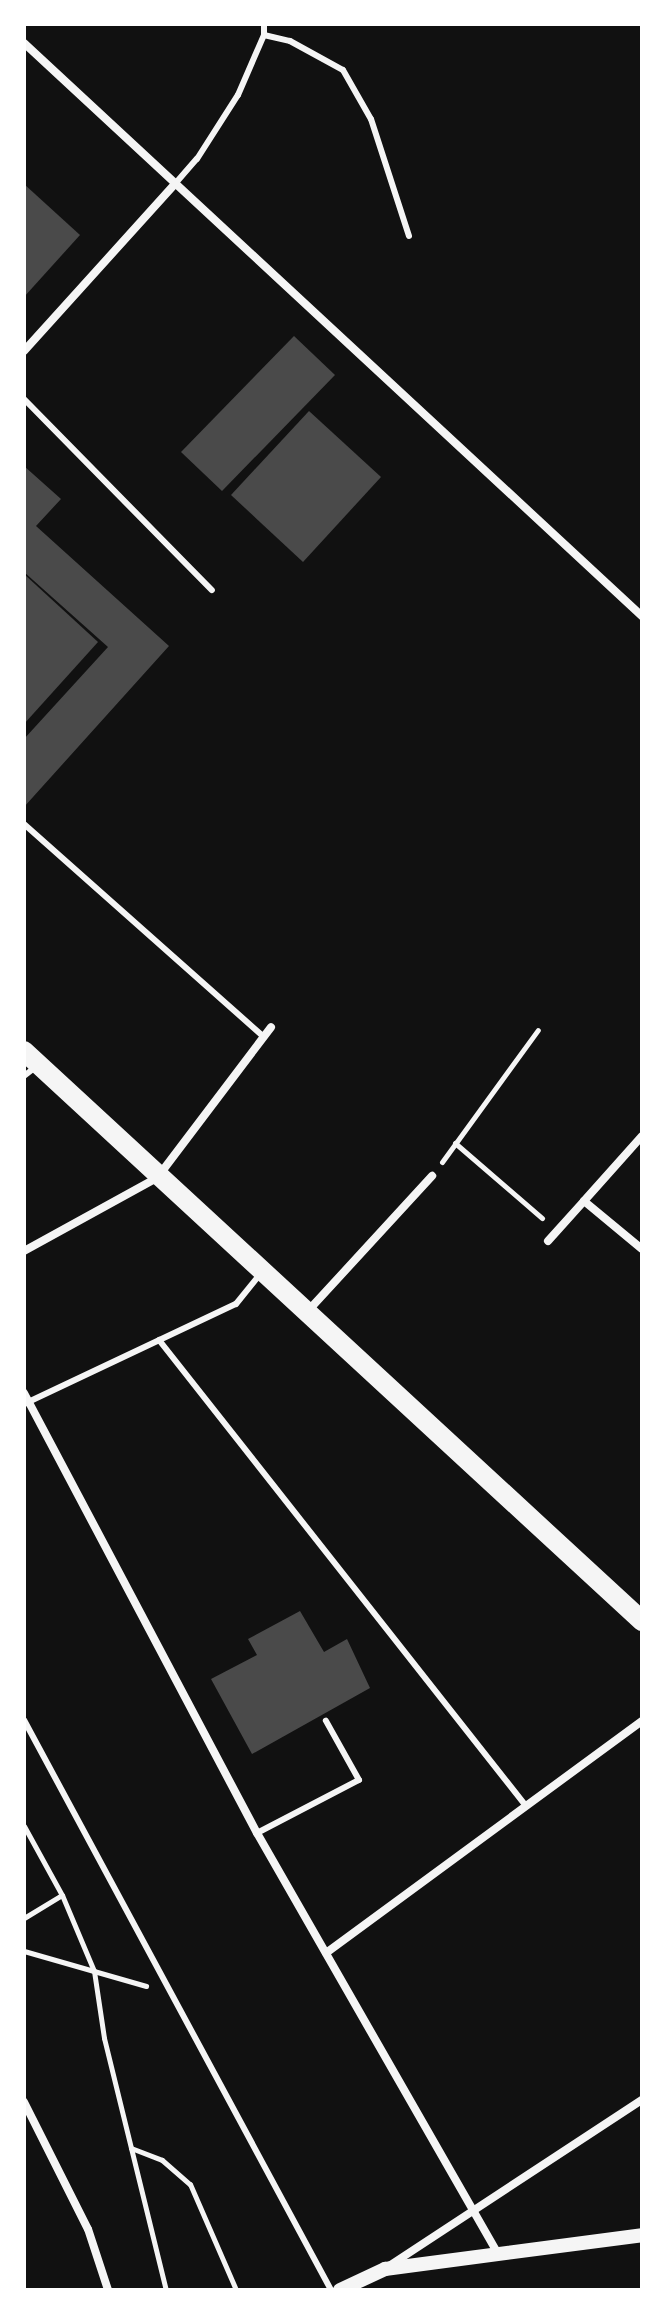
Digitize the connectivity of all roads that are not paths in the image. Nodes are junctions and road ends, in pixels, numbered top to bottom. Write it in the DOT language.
graph roads {
  1 [pos="264,24"];
  2 [pos="264,35"];
  3 [pos="24,43"];
  4 [pos="174,185"];
  5 [pos="409,236"];
  6 [pos="24,351"];
  7 [pos="24,399"];
  8 [pos="212,590"];
  9 [pos="642,616"];
  10 [pos="24,824"];
  11 [pos="271,1027"];
  12 [pos="263,1036"];
  13 [pos="29,1064"];
  14 [pos="642,1136"];
  15 [pos="432,1176"];
  16 [pos="157,1178"];
  17 [pos="584,1201"];
  18 [pos="548,1241"];
  19 [pos="642,1249"];
  20 [pos="24,1251"];
  21 [pos="261,1272"];
  22 [pos="306,1313"];
  23 [pos="159,1340"];
  24 [pos="26,1400"];
  25 [pos="642,1621"];
  26 [pos="24,1720"];
  27 [pos="326,1721"];
  28 [pos="642,1721"];
  29 [pos="526,1806"];
  30 [pos="257,1833"];
  31 [pos="326,1953"];
  32 [pos="642,2100"];
  33 [pos="24,2102"];
  34 [pos="473,2211"];
  35 [pos="642,2235"];
  36 [pos="498,2254"];
  37 [pos="385,2269"];
  38 [pos="108,2290"];
  39 [pos="331,2290"];
  40 [pos="340,2290"];
  1 -- 2 [label="lane"];
  2 -- 4 [label="lane"];
  2 -- 5 [label="lane"];
  3 -- 4 [label="street"];
  4 -- 6 [label="street"];
  4 -- 9 [label="street"];
  7 -- 8 [label="lane"];
  10 -- 12 [label="lane"];
  11 -- 12 [label="street"];
  12 -- 16 [label="street"];
  13 -- 16 [label="main road"];
  14 -- 17 [label="street"];
  15 -- 22 [label="street"];
  16 -- 20 [label="street"];
  16 -- 21 [label="main road"];
  17 -- 18 [label="street"];
  17 -- 19 [label="street"];
  21 -- 22 [label="main road"];
  21 -- 23 [label="lane"];
  22 -- 25 [label="main road"];
  23 -- 24 [label="lane"];
  23 -- 29 [label="lane"];
  24 -- 30 [label="street"];
  26 -- 39 [label="lane"];
  27 -- 30 [label="lane"];
  28 -- 29 [label="street"];
  29 -- 31 [label="street"];
  30 -- 31 [label="street"];
  31 -- 34 [label="street"];
  32 -- 34 [label="street"];
  33 -- 38 [label="street"];
  34 -- 36 [label="street"];
  34 -- 37 [label="street"];
  35 -- 36 [label="street"];
  36 -- 37 [label="street"];
  37 -- 40 [label="street"];
}
